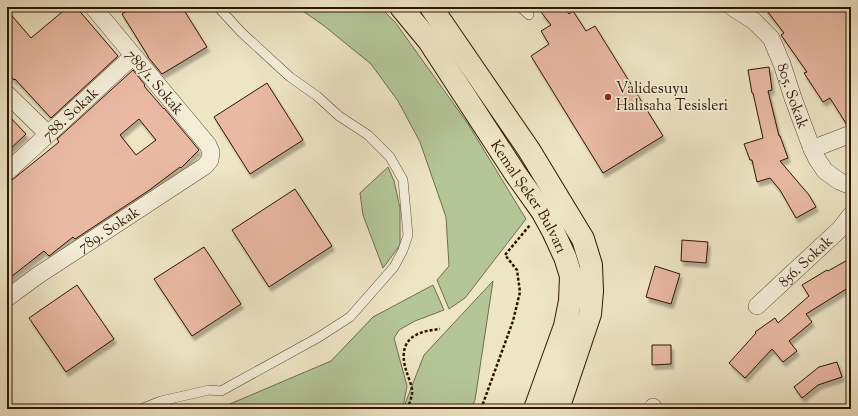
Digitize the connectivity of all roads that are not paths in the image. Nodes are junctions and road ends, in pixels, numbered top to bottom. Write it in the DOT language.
graph roads {
  1 [pos="93,7"];
  2 [pos="218,7"];
  3 [pos="401,7"];
  4 [pos="431,7"];
  5 [pos="520,7"];
  6 [pos="732,7"];
  7 [pos="528,15"];
  8 [pos="133,56"];
  9 [pos="7,94"];
  10 [pos="48,134"];
  11 [pos="851,134"];
  12 [pos="812,149"];
  13 [pos="210,160"];
  14 [pos="7,172"];
  15 [pos="851,186"];
  16 [pos="851,215"];
  17 [pos="7,298"];
  18 [pos="757,306"];
  19 [pos="141,409"];
  20 [pos="535,409"];
  21 [pos="558,409"];
  1 -- 8 [label="street, 788/1. Sokak"];
  2 -- 19 [label="lane"];
  3 -- 20 [label="main road, Kemal Şeker Bulvarı"];
  4 -- 21 [label="main road, Kemal Şeker Bulvarı"];
  5 -- 7 [label="lane"];
  6 -- 12 [label="street, 805. Sokak"];
  8 -- 10 [label="street, 788. Sokak"];
  8 -- 13 [label="street, 788/1. Sokak"];
  9 -- 10 [label="street"];
  10 -- 14 [label="street, 788. Sokak"];
  11 -- 12 [label="street"];
  12 -- 15 [label="street, 805. Sokak"];
  13 -- 17 [label="street, 789. Sokak"];
  16 -- 18 [label="street, 856. Sokak"];
}
